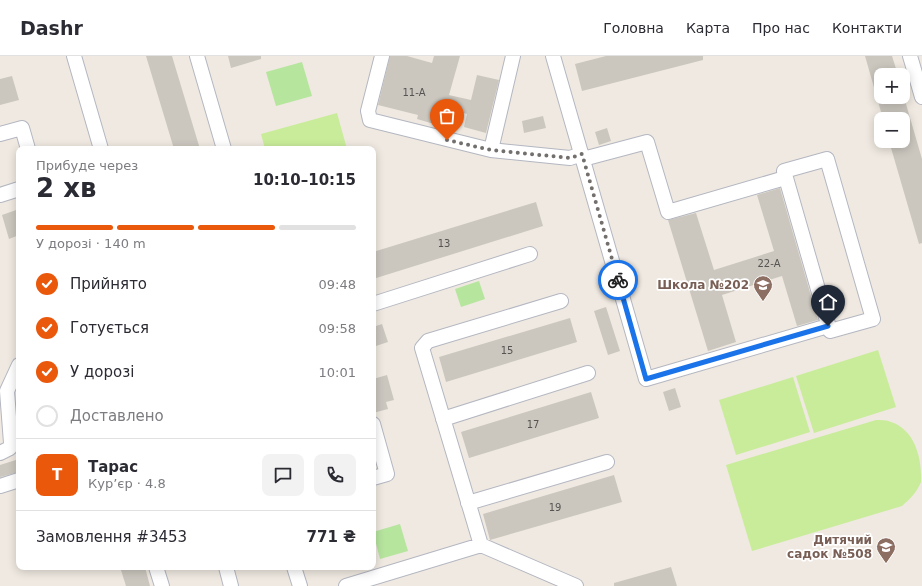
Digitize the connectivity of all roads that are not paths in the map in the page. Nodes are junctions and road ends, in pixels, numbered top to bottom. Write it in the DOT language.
graph roads {
  1 [pos="74,56"];
  2 [pos="196,56"];
  3 [pos="382,56"];
  4 [pos="513,56"];
  5 [pos="553,56"];
  6 [pos="910,56"];
  7 [pos="922,97"];
  8 [pos="0,134"];
  9 [pos="27,146"];
  10 [pos="100,146"];
  11 [pos="223,146"];
  12 [pos="491,150"];
  13 [pos="582,156"];
  14 [pos="785,178"];
  15 [pos="16,190"];
  16 [pos="0,195"];
  17 [pos="530,254"];
  18 [pos="561,301"];
  19 [pos="376,303"];
  20 [pos="828,326"];
  21 [pos="16,372"];
  22 [pos="588,374"];
  23 [pos="443,419"];
  24 [pos="376,435"];
  25 [pos="0,453"];
  26 [pos="608,462"];
  27 [pos="376,477"];
  28 [pos="16,481"];
  29 [pos="0,486"];
  30 [pos="468,503"];
  31 [pos="481,545"];
  32 [pos="157,570"];
  33 [pos="227,570"];
  34 [pos="295,570"];
  35 [pos="350,585"];
  36 [pos="162,586"];
  37 [pos="231,586"];
  38 [pos="300,586"];
  39 [pos="576,586"];
  1 -- 10 [label="street"];
  2 -- 11 [label="street"];
  3 -- 12 [label="street"];
  4 -- 12 [label="street"];
  5 -- 13 [label="street"];
  6 -- 7 [label="street"];
  8 -- 9 [label="street"];
  12 -- 13 [label="street"];
  13 -- 14 [label="street"];
  13 -- 20 [label="street"];
  14 -- 20 [label="street"];
  14 -- 20 [label="street"];
  15 -- 16 [label="street"];
  17 -- 19 [label="street"];
  18 -- 23 [label="street"];
  21 -- 25 [label="street"];
  22 -- 23 [label="street"];
  23 -- 30 [label="street"];
  24 -- 27 [label="street"];
  26 -- 30 [label="street"];
  28 -- 29 [label="street"];
  30 -- 31 [label="street"];
  31 -- 35 [label="street"];
  31 -- 39 [label="street"];
  32 -- 36 [label="street"];
  33 -- 37 [label="street"];
  34 -- 38 [label="street"];
}
